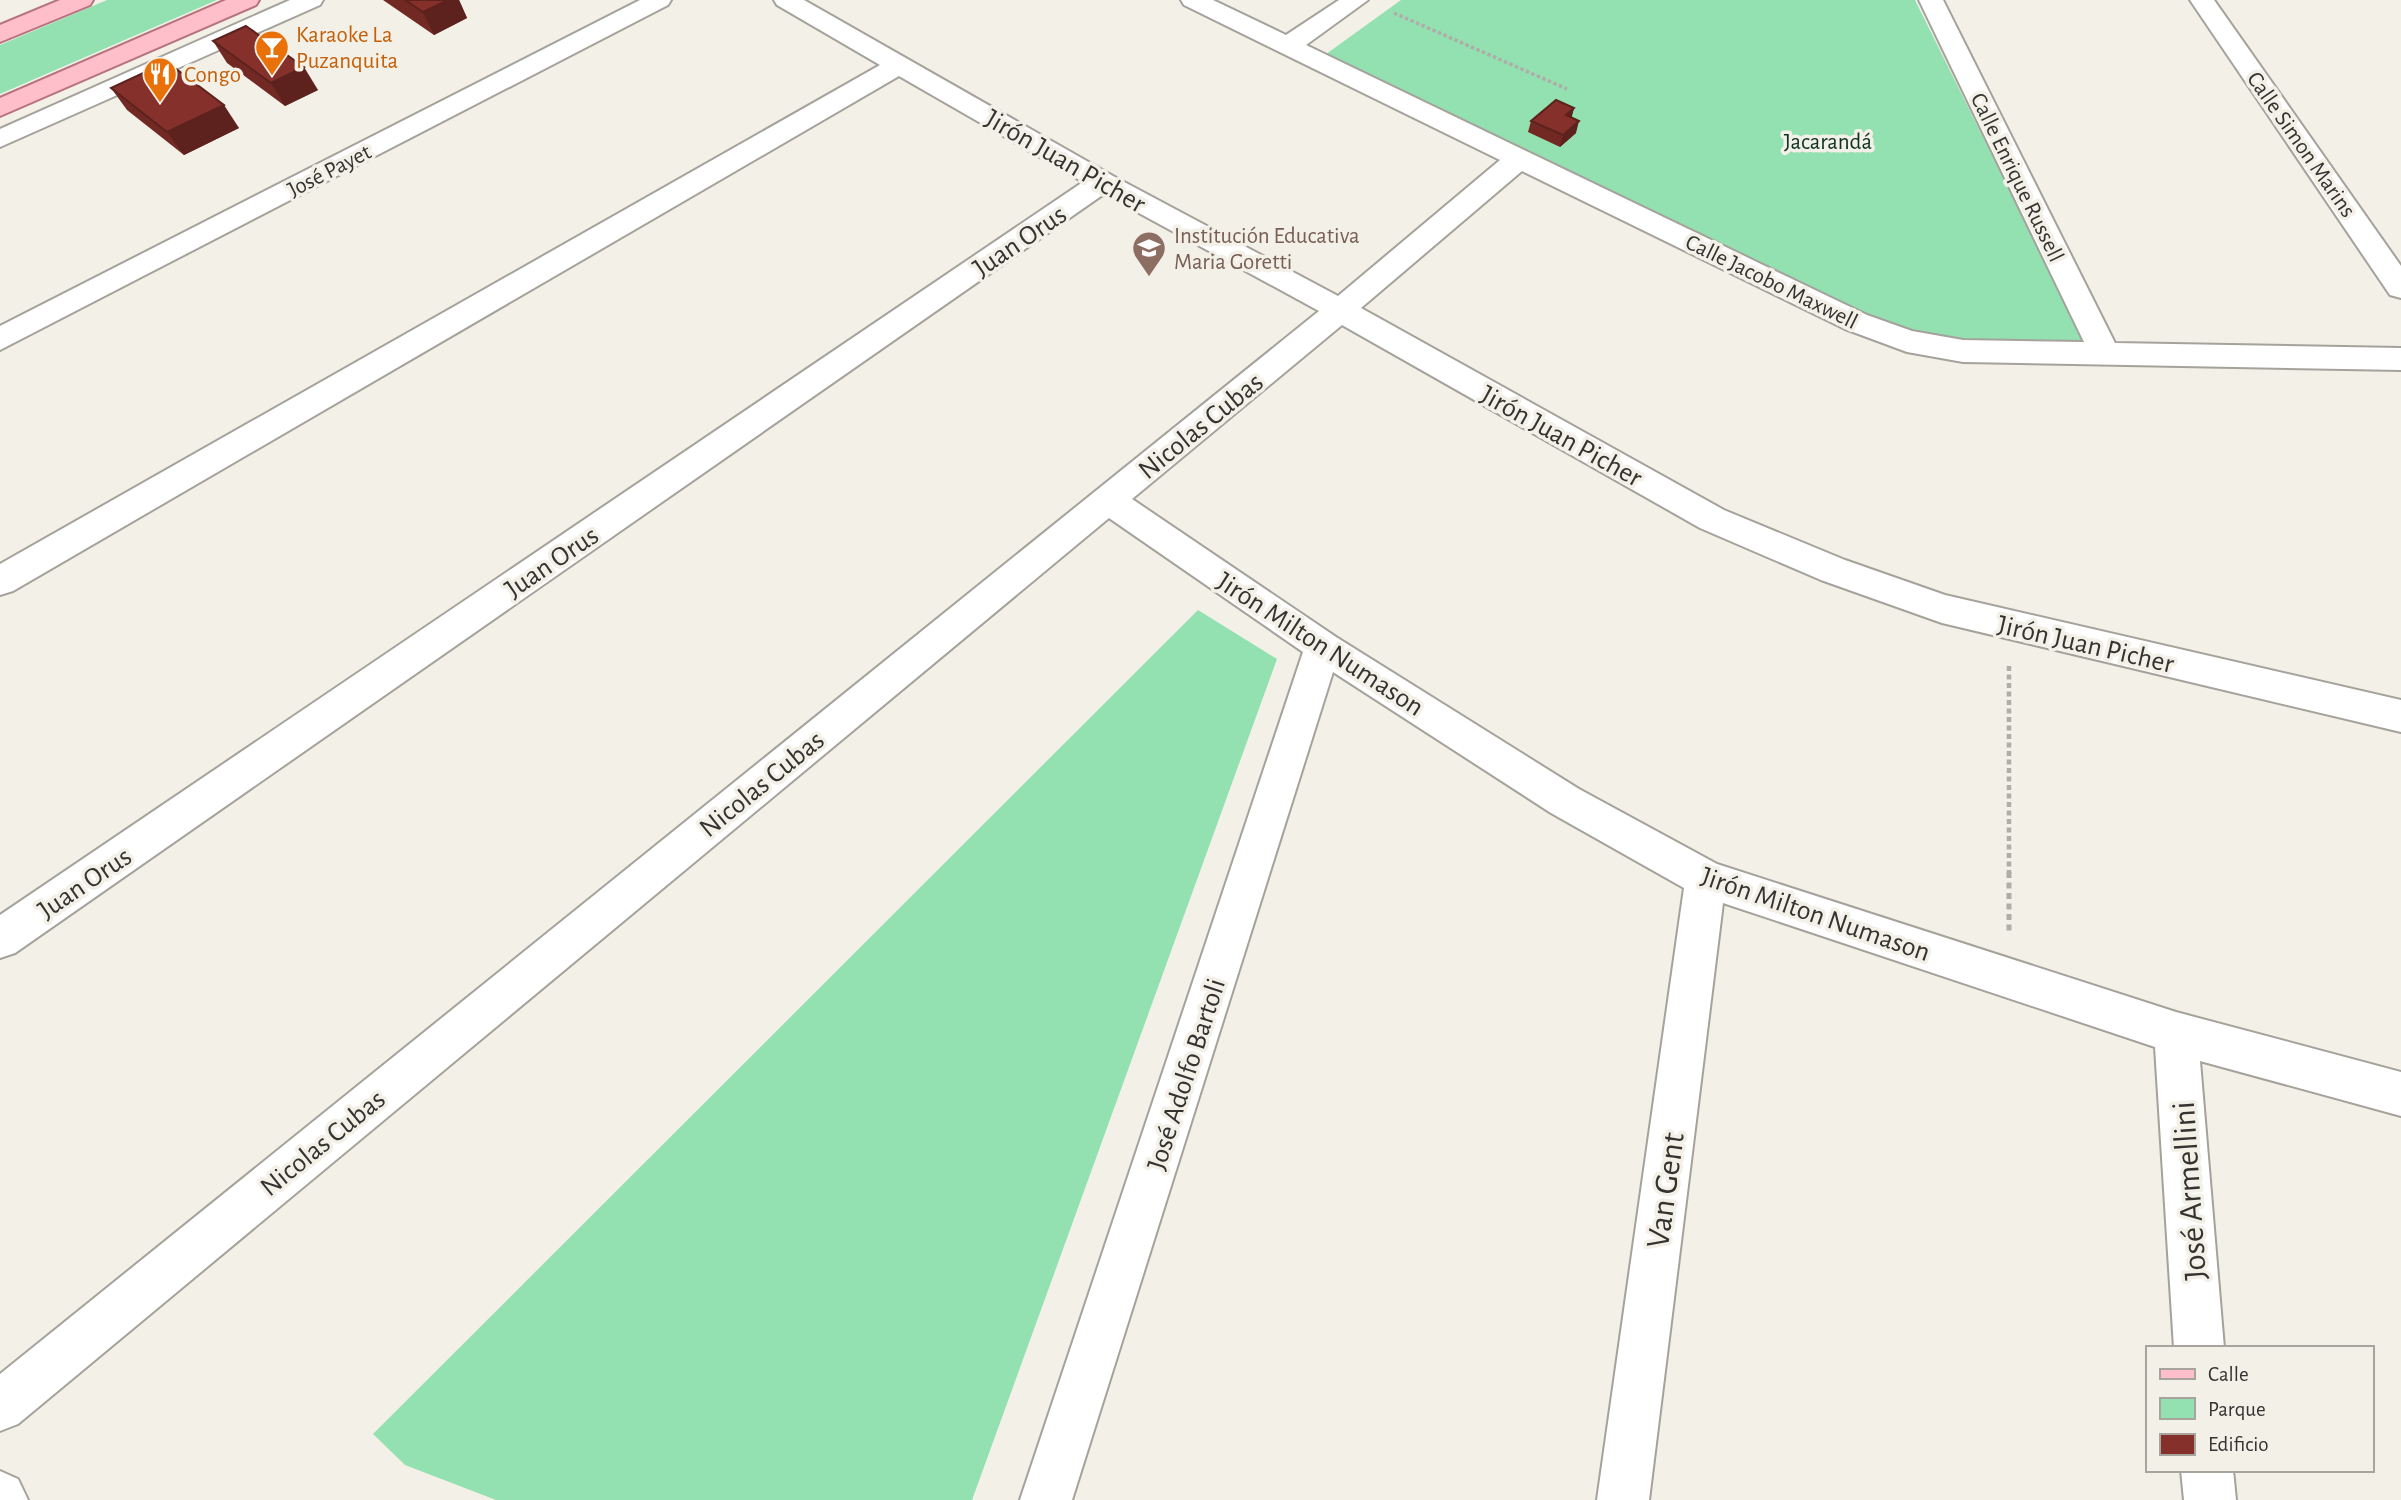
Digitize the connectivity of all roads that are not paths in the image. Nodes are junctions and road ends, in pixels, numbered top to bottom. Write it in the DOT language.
graph roads {
  1 [pos="80,0"];
  2 [pos="247,0"];
  3 [pos="311,0"];
  4 [pos="659,0"];
  5 [pos="786,0"];
  6 [pos="1193,0"];
  7 [pos="1356,0"];
  8 [pos="1931,0"];
  9 [pos="2202,0"];
  10 [pos="0,34"];
  11 [pos="1289,46"];
  12 [pos="900,64"];
  13 [pos="0,108"];
  14 [pos="0,139"];
  15 [pos="1520,158"];
  16 [pos="1103,182"];
  17 [pos="2401,288"];
  18 [pos="1340,310"];
  19 [pos="0,340"];
  20 [pos="2105,354"];
  21 [pos="2401,359"];
  22 [pos="1108,500"];
  23 [pos="0,581"];
  24 [pos="1323,648"];
  25 [pos="2401,716"];
  26 [pos="1706,879"];
  27 [pos="0,939"];
  28 [pos="2176,1033"];
  29 [pos="2401,1094"];
  30 [pos="2199,1346"];
  31 [pos="0,1405"];
  32 [pos="2207,1472"];
  33 [pos="1046,1500"];
  34 [pos="1623,1500"];
  35 [pos="2210,1500"];
  1 -- 10 [label="main road"];
  2 -- 13 [label="main road"];
  3 -- 14 [label="street"];
  4 -- 19 [label="street, José Payet"];
  5 -- 12 [label="street, Jirón Juan Picher"];
  6 -- 11 [label="street, Calle Jacobo Maxwell"];
  7 -- 11 [label="street"];
  8 -- 20 [label="street, Calle Enrique Russell"];
  9 -- 17 [label="street, Calle Simon Marins"];
  11 -- 15 [label="street, Calle Jacobo Maxwell"];
  12 -- 16 [label="street, Jirón Juan Picher"];
  12 -- 23 [label="street"];
  15 -- 18 [label="street, Nicolas Cubas"];
  15 -- 20 [label="street, Calle Jacobo Maxwell"];
  16 -- 18 [label="street, Jirón Juan Picher"];
  16 -- 27 [label="street, Juan Orus"];
  18 -- 22 [label="street, Nicolas Cubas"];
  18 -- 25 [label="street, Jirón Juan Picher"];
  20 -- 21 [label="street, Calle Jacobo Maxwell"];
  22 -- 24 [label="street, Jirón Milton Numason"];
  22 -- 31 [label="street, Nicolas Cubas"];
  24 -- 26 [label="street, Jirón Milton Numason"];
  24 -- 33 [label="street, José Adolfo Bartoli"];
  26 -- 28 [label="street, Jirón Milton Numason"];
  26 -- 34 [label="street, Van Gent"];
  28 -- 29 [label="street, Jirón Milton Numason"];
  28 -- 30 [label="street, José Armellini"];
  32 -- 35 [label="street"];
}
